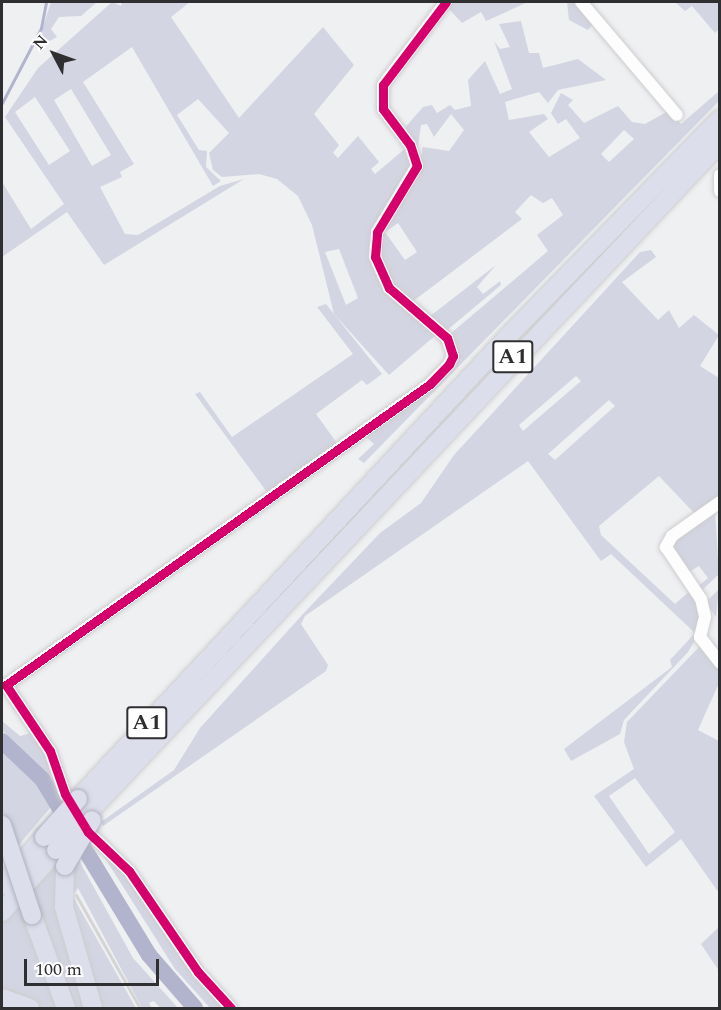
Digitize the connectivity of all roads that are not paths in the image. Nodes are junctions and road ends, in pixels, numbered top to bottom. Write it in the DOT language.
graph roads {
  1 [pos="446,2"];
  2 [pos="581,2"];
  3 [pos="677,115"];
  4 [pos="720,119"];
  5 [pos="720,143"];
  6 [pos="720,175"];
  7 [pos="720,191"];
  8 [pos="720,502"];
  9 [pos="720,663"];
  10 [pos="4,684"];
  11 [pos="86,811"];
  12 [pos="2,825"];
  13 [pos="50,843"];
  14 [pos="3,883"];
  15 [pos="2,912"];
  16 [pos="2,998"];
  17 [pos="30,1008"];
  18 [pos="66,1008"];
  19 [pos="93,1008"];
  20 [pos="231,1008"];
  1 -- 10 [label="street"];
  2 -- 3 [label="street"];
  4 -- 11 [label="highway, A1"];
  5 -- 11 [label="highway, A1"];
  6 -- 7 [label="street"];
  8 -- 9 [label="street"];
  10 -- 20 [label="street"];
  11 -- 13 [label="highway, A1, bridge"];
  11 -- 19 [label="highway, bridge"];
  12 -- 18 [label="highway, bridge"];
  13 -- 14 [label="highway, A1"];
  13 -- 15 [label="highway, A1"];
  16 -- 17 [label="highway"];
}
